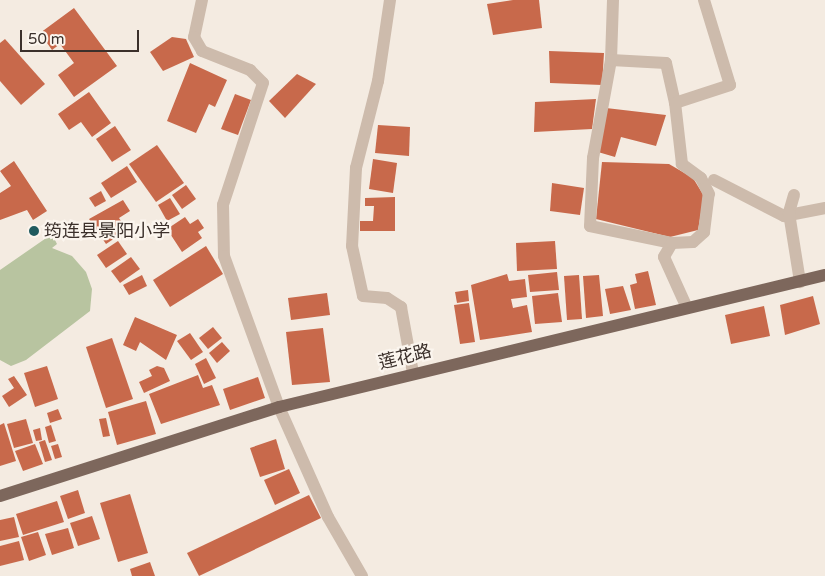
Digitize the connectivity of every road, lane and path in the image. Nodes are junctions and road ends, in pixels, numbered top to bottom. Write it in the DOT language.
graph roads {
  1 [pos="202,0"];
  2 [pos="390,0"];
  3 [pos="613,0"];
  4 [pos="704,0"];
  5 [pos="611,60"];
  6 [pos="674,103"];
  7 [pos="714,180"];
  8 [pos="794,195"];
  9 [pos="825,208"];
  10 [pos="789,217"];
  11 [pos="672,243"];
  12 [pos="825,275"];
  13 [pos="800,282"];
  14 [pos="687,308"];
  15 [pos="413,373"];
  16 [pos="279,407"];
  17 [pos="0,496"];
  18 [pos="362,576"];
  1 -- 16 [label="street"];
  2 -- 15 [label="street"];
  3 -- 5 [label="street"];
  4 -- 6 [label="street"];
  5 -- 6 [label="street"];
  5 -- 11 [label="street"];
  6 -- 11 [label="street"];
  7 -- 10 [label="street"];
  8 -- 10 [label="street"];
  9 -- 10 [label="street"];
  10 -- 13 [label="street"];
  11 -- 14 [label="street"];
  12 -- 13 [label="main road, 莲花路"];
  13 -- 14 [label="main road, 莲花路"];
  14 -- 15 [label="main road, 莲花路"];
  15 -- 16 [label="main road, 莲花路"];
  16 -- 17 [label="main road, 莲花路"];
  16 -- 18 [label="street"];
}
